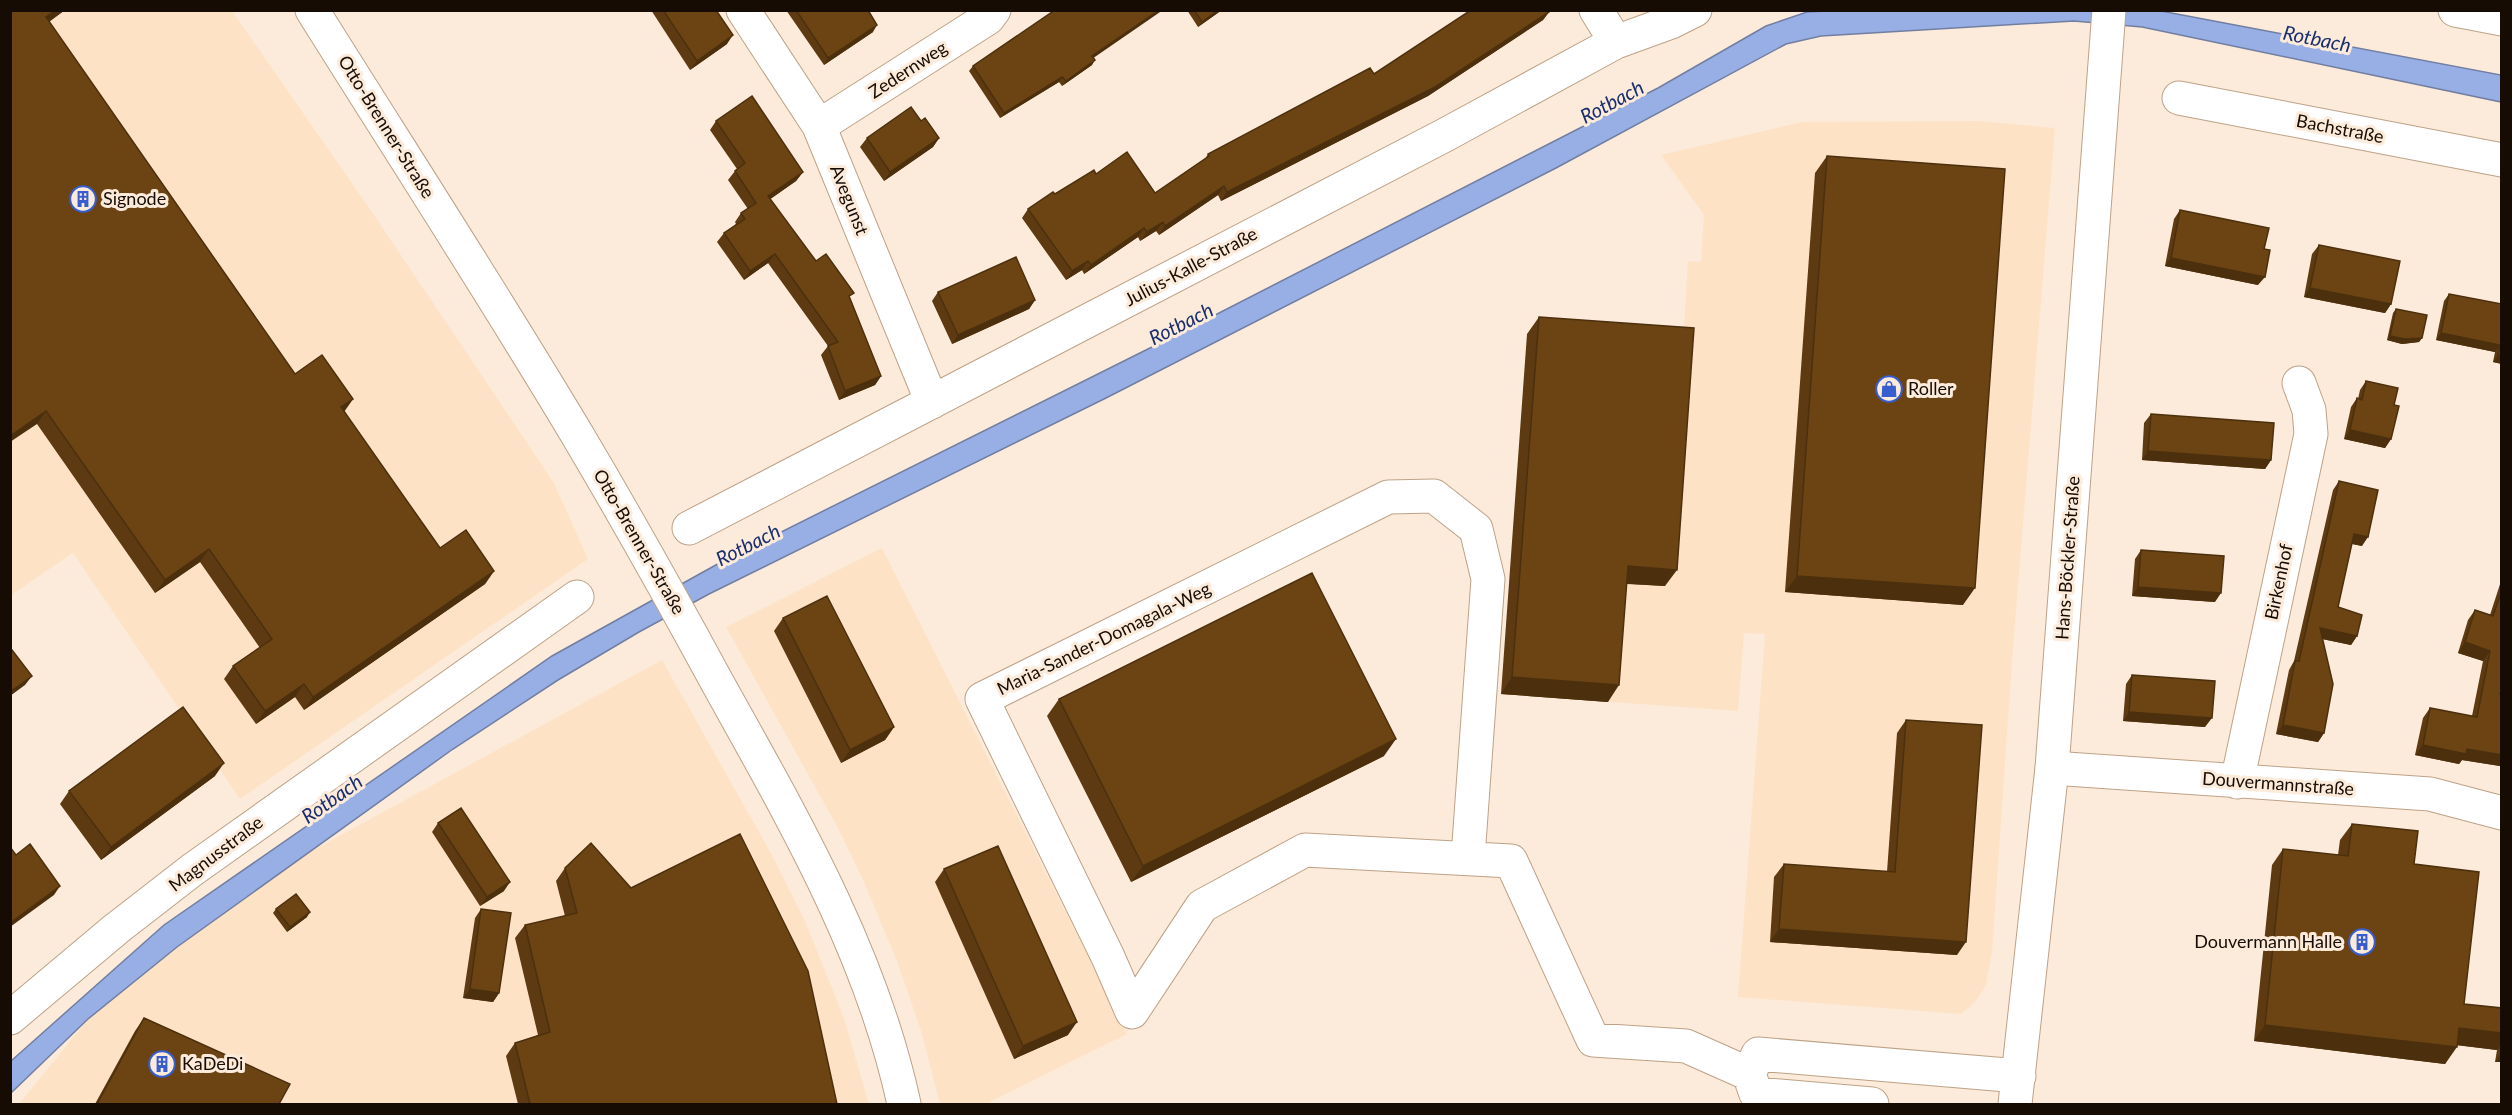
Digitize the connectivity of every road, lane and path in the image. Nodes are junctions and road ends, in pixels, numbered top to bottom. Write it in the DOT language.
graph roads {
  1 [pos="312,10"];
  2 [pos="743,10"];
  3 [pos="994,10"];
  4 [pos="1596,10"];
  5 [pos="1695,10"];
  6 [pos="2109,10"];
  7 [pos="2455,10"];
  8 [pos="2502,19"];
  9 [pos="1616,42"];
  10 [pos="2179,98"];
  11 [pos="819,126"];
  12 [pos="2502,160"];
  13 [pos="2299,383"];
  14 [pos="932,402"];
  15 [pos="689,528"];
  16 [pos="577,597"];
  17 [pos="2052,768"];
  18 [pos="2237,782"];
  19 [pos="2502,813"];
  20 [pos="1468,857"];
  21 [pos="10,1018"];
  22 [pos="1754,1074"];
  23 [pos="2017,1090"];
  24 [pos="904,1104"];
  25 [pos="1872,1104"];
  1 -- 24 [label="street, Otto-Brenner-Straße"];
  2 -- 11 [label="street, Avegunst"];
  3 -- 11 [label="street, Zedernweg"];
  4 -- 9 [label="street"];
  5 -- 9 [label="street, Julius-Kalle-Straße"];
  6 -- 17 [label="street, Hans-Böckler-Straße"];
  7 -- 8 [label="street"];
  9 -- 14 [label="street, Julius-Kalle-Straße"];
  10 -- 12 [label="street, Bachstraße"];
  11 -- 14 [label="street, Avegunst"];
  13 -- 18 [label="street, Birkenhof"];
  14 -- 15 [label="street, Julius-Kalle-Straße"];
  16 -- 21 [label="street, Magnusstraße"];
  17 -- 18 [label="street, Douvermannstraße"];
  17 -- 23 [label="street, Hans-Böckler-Straße"];
  18 -- 19 [label="street, Douvermannstraße"];
  20 -- 20 [label="street, Maria-Sander-Domagala-Weg"];
  20 -- 22 [label="street, Maria-Sander-Domagala-Weg"];
  22 -- 23 [label="street, Maria-Sander-Domagala-Weg"];
  22 -- 25 [label="street, Maria-Sander-Domagala-Weg"];
}
